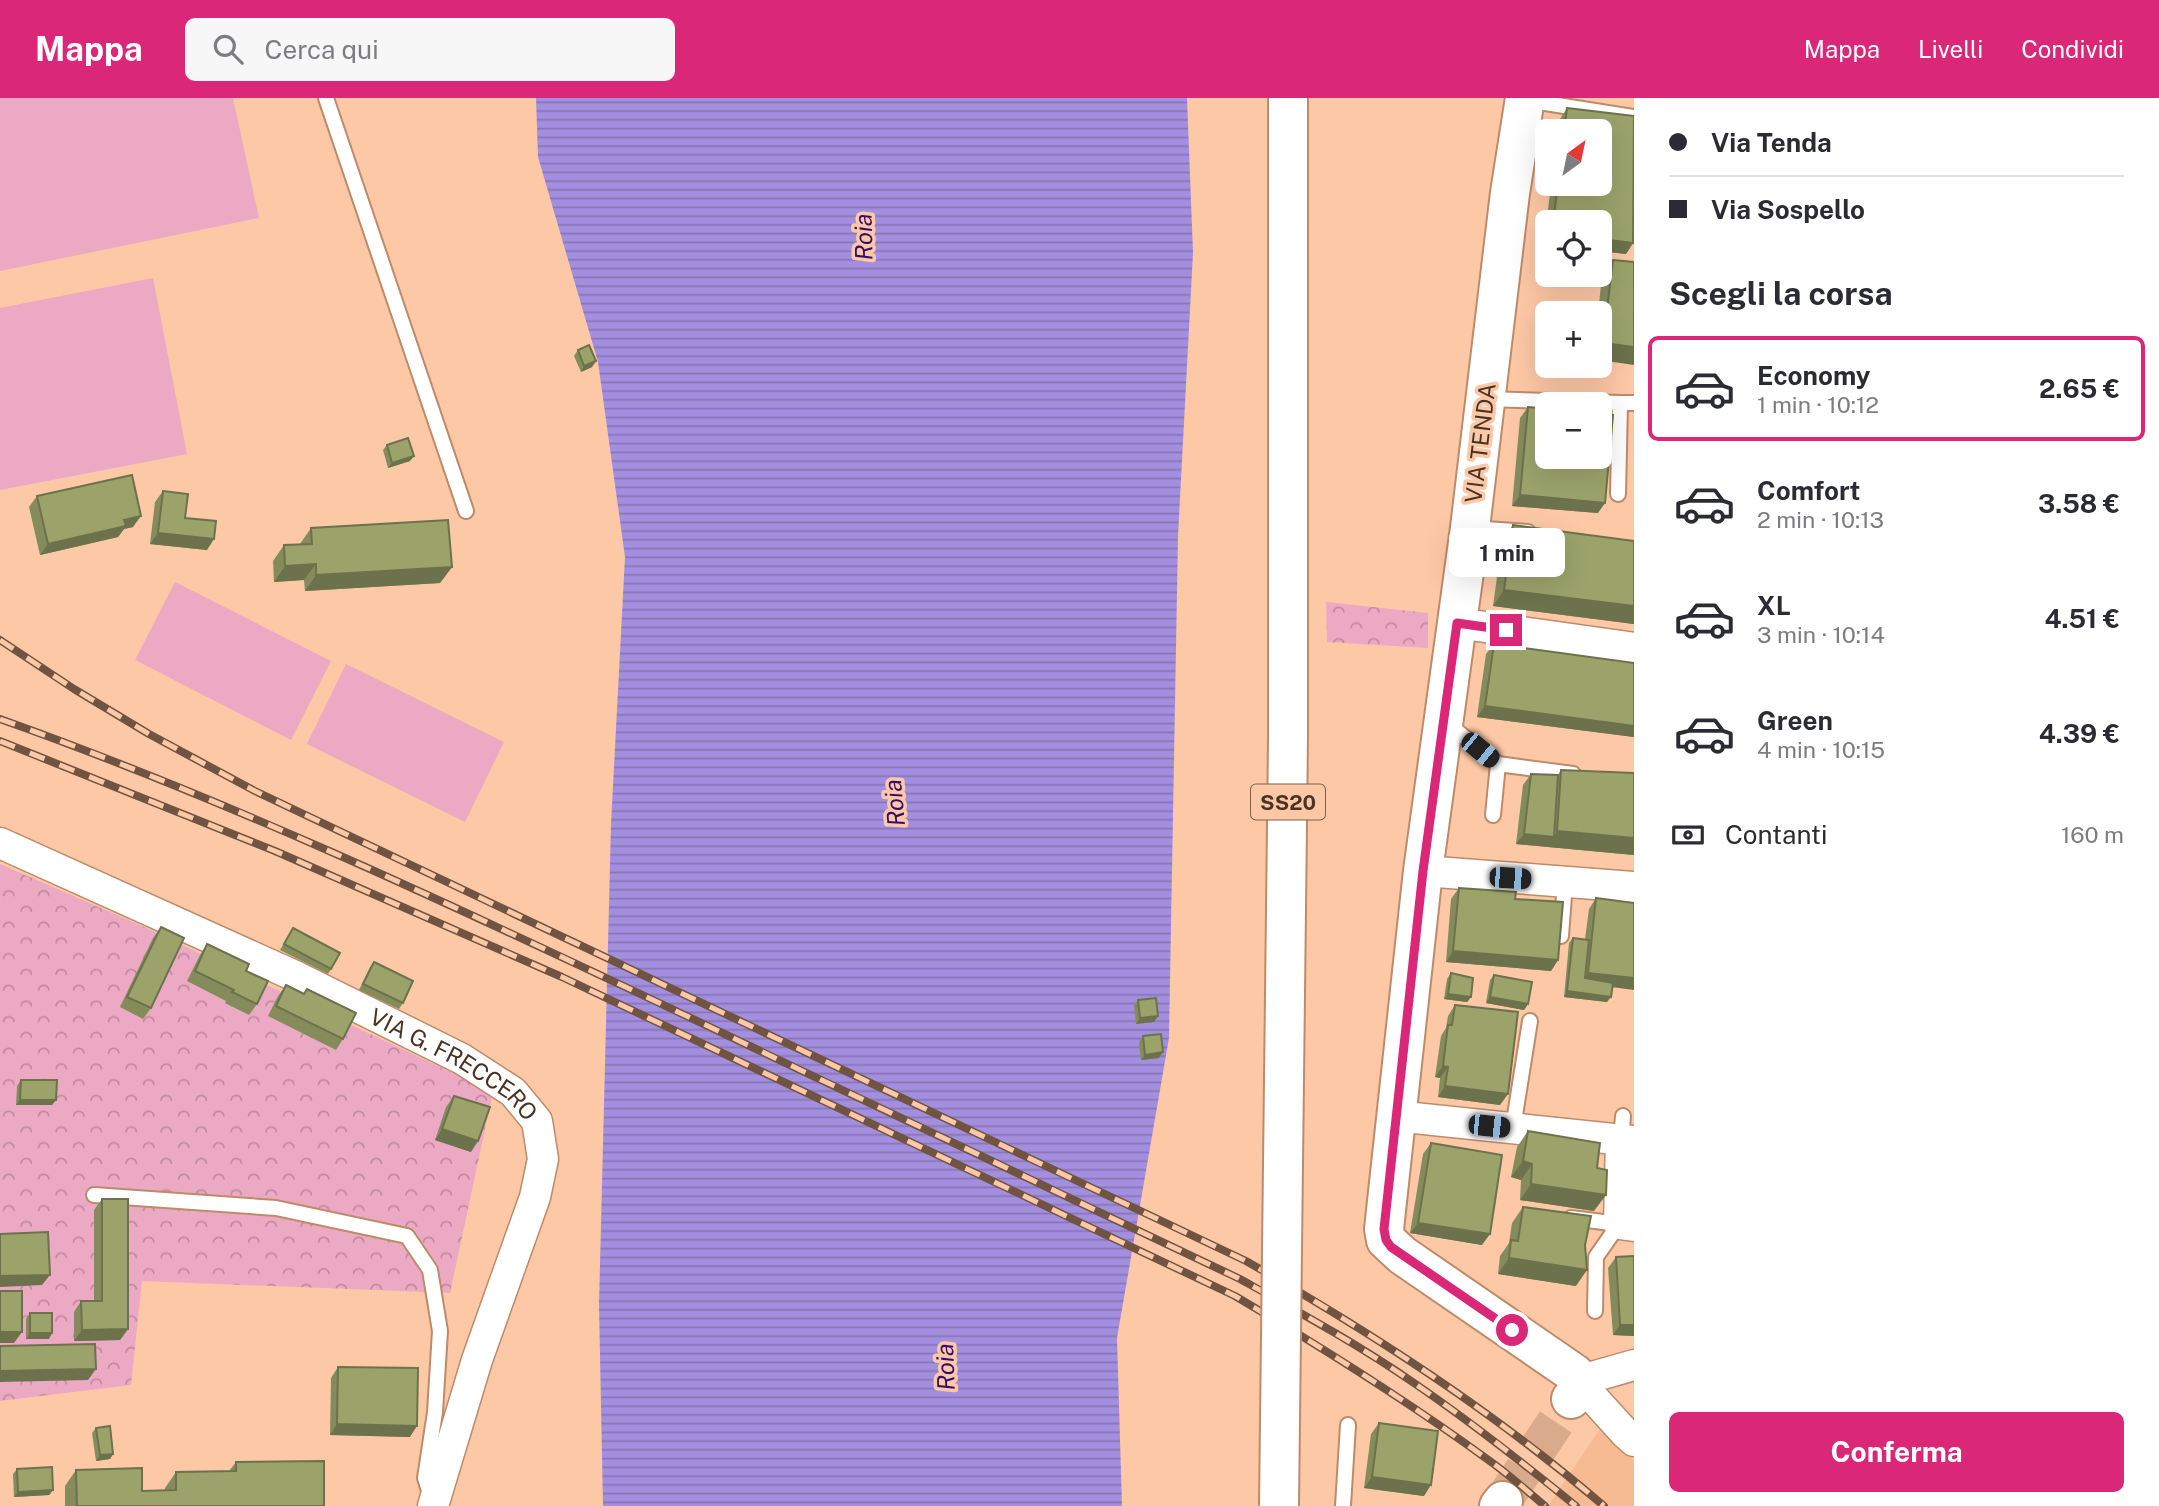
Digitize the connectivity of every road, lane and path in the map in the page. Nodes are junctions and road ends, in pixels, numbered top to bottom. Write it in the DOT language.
graph roads {
  1 [pos="326,98"];
  2 [pos="1288,98"];
  3 [pos="1525,99"];
  4 [pos="1634,117"];
  5 [pos="1485,398"];
  6 [pos="1627,403"];
  7 [pos="1618,494"];
  8 [pos="466,511"];
  9 [pos="1470,528"];
  10 [pos="1538,533"];
  11 [pos="1457,623"];
  12 [pos="1634,648"];
  13 [pos="1445,721"];
  14 [pos="1498,764"];
  15 [pos="1573,774"];
  16 [pos="1493,815"];
  17 [pos="0,843"];
  18 [pos="1423,871"];
  19 [pos="1565,882"];
  20 [pos="1634,887"];
  21 [pos="1561,936"];
  22 [pos="1530,1021"];
  23 [pos="1395,1116"];
  24 [pos="1513,1128"];
  25 [pos="1626,1133"];
  26 [pos="94,1195"];
  27 [pos="1553,1216"];
  28 [pos="1626,1225"];
  29 [pos="1595,1311"];
  30 [pos="1634,1365"];
  31 [pos="1574,1390"];
  32 [pos="1348,1425"];
  33 [pos="1634,1441"];
  34 [pos="433,1506"];
  35 [pos="1279,1506"];
  36 [pos="1343,1506"];
  1 -- 8 [label="lane"];
  2 -- 35 [label="main road, SS20, bridge"];
  3 -- 4 [label="lane"];
  3 -- 5 [label="main road, VIA TENDA"];
  5 -- 6 [label="lane"];
  5 -- 9 [label="main road, VIA TENDA"];
  6 -- 7 [label="lane"];
  9 -- 10 [label="lane"];
  9 -- 11 [label="main road, VIA TENDA"];
  11 -- 12 [label="street"];
  11 -- 13 [label="main road, VIA TENDA"];
  13 -- 14 [label="lane"];
  13 -- 18 [label="main road, VIA TENDA"];
  14 -- 15 [label="lane"];
  14 -- 16 [label="lane"];
  17 -- 34 [label="street, VIA G. FRECCERO"];
  18 -- 19 [label="street"];
  18 -- 23 [label="main road, VIA TENDA"];
  19 -- 20 [label="street"];
  19 -- 21 [label="lane"];
  22 -- 24 [label="lane"];
  23 -- 24 [label="street"];
  23 -- 31 [label="main road, VIA TENDA"];
  24 -- 25 [label="street"];
  25 -- 28 [label="street"];
  26 -- 34 [label="lane"];
  27 -- 28 [label="lane"];
  28 -- 29 [label="lane"];
  30 -- 31 [label="street"];
  31 -- 33 [label="street"];
  32 -- 36 [label="lane"];
}
